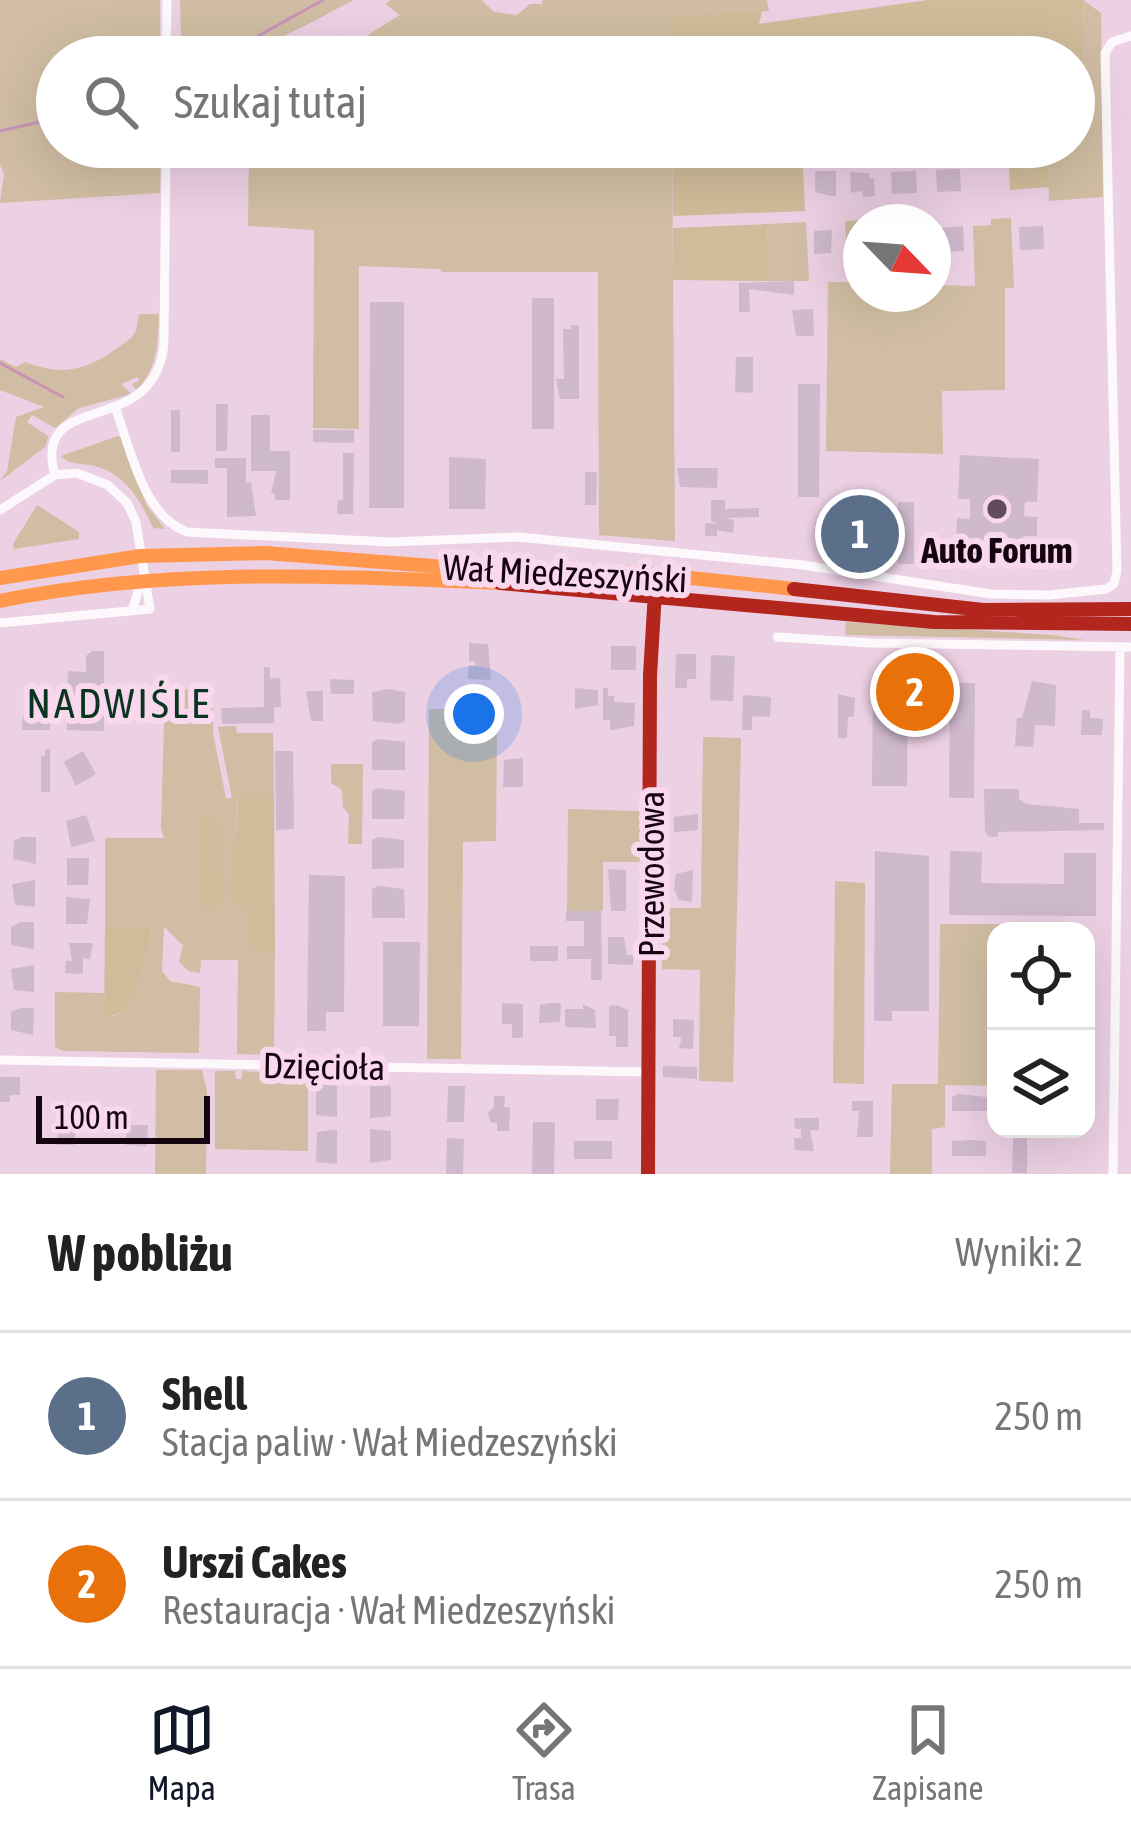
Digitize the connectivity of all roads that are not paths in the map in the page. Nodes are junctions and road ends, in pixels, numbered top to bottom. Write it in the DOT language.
graph roads {
  1 [pos="167,0"];
  2 [pos="166,36"];
  3 [pos="1131,36"];
  4 [pos="166,168"];
  5 [pos="116,407"];
  6 [pos="55,475"];
  7 [pos="0,510"];
  8 [pos="140,556"];
  9 [pos="657,575"];
  10 [pos="0,578"];
  11 [pos="142,578"];
  12 [pos="655,596"];
  13 [pos="0,601"];
  14 [pos="1131,609"];
  15 [pos="132,611"];
  16 [pos="0,623"];
  17 [pos="1131,624"];
  18 [pos="777,638"];
  19 [pos="1125,647"];
  20 [pos="1116,931"];
  21 [pos="1131,931"];
  22 [pos="0,1060"];
  23 [pos="649,1072"];
  24 [pos="648,1174"];
  25 [pos="1113,1174"];
  1 -- 2 [label="street"];
  3 -- 5 [label="street, Wał Miedzeszyński"];
  4 -- 5 [label="street"];
  5 -- 6 [label="street"];
  6 -- 7 [label="street"];
  6 -- 8 [label="street"];
  8 -- 9 [label="main road, Wał Miedzeszyński"];
  8 -- 10 [label="main road, Wał Miedzeszyński"];
  8 -- 11 [label="street"];
  9 -- 12 [label="main road, Przewodowa"];
  9 -- 14 [label="main road, Wał Miedzeszyński"];
  11 -- 12 [label="main road, Wał Miedzeszyński"];
  11 -- 13 [label="main road, Wał Miedzeszyński"];
  11 -- 15 [label="street"];
  11 -- 15 [label="street"];
  12 -- 17 [label="main road, Wał Miedzeszyński"];
  12 -- 23 [label="main road, Przewodowa"];
  15 -- 16 [label="street"];
  18 -- 19 [label="street"];
  19 -- 20 [label="street"];
  20 -- 21 [label="street"];
  20 -- 25 [label="street"];
  22 -- 23 [label="street, Dzięcioła"];
  23 -- 24 [label="main road, Przewodowa"];
}
